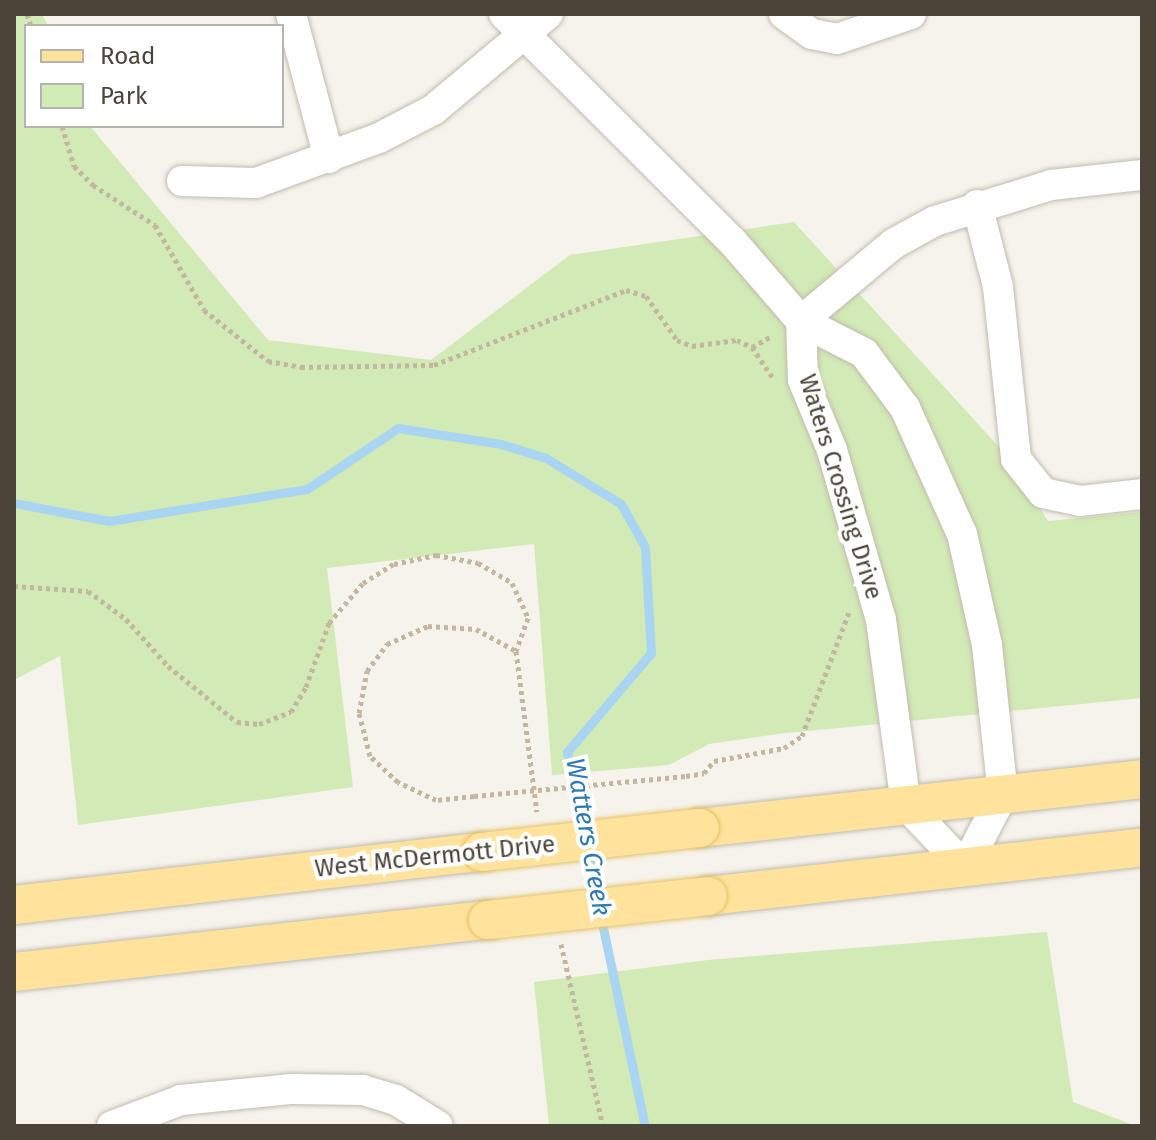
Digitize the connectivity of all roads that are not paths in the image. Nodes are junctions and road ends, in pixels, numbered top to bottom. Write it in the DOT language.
graph roads {
  1 [pos="291,14"];
  2 [pos="548,14"];
  3 [pos="784,14"];
  4 [pos="911,14"];
  5 [pos="513,25"];
  6 [pos="329,158"];
  7 [pos="1142,175"];
  8 [pos="182,181"];
  9 [pos="977,205"];
  10 [pos="801,321"];
  11 [pos="1142,494"];
  12 [pos="1142,779"];
  13 [pos="1003,794"];
  14 [pos="906,805"];
  15 [pos="1142,847"];
  16 [pos="965,867"];
  17 [pos="14,905"];
  18 [pos="14,972"];
  19 [pos="184,1113"];
  20 [pos="112,1126"];
  21 [pos="438,1126"];
  1 -- 6 [label="street"];
  2 -- 5 [label="street"];
  3 -- 4 [label="street"];
  5 -- 6 [label="street"];
  5 -- 10 [label="street"];
  6 -- 8 [label="street"];
  7 -- 9 [label="street"];
  9 -- 10 [label="street"];
  9 -- 11 [label="street"];
  10 -- 13 [label="street"];
  10 -- 14 [label="street, Waters Crossing Drive"];
  12 -- 13 [label="main road, West McDermott Drive"];
  13 -- 14 [label="main road, West McDermott Drive"];
  13 -- 16 [label="street"];
  14 -- 16 [label="street"];
  14 -- 17 [label="main road, West McDermott Drive, bridge"];
  15 -- 16 [label="main road"];
  16 -- 18 [label="main road, bridge"];
  19 -- 20 [label="street"];
  19 -- 21 [label="street"];
}
